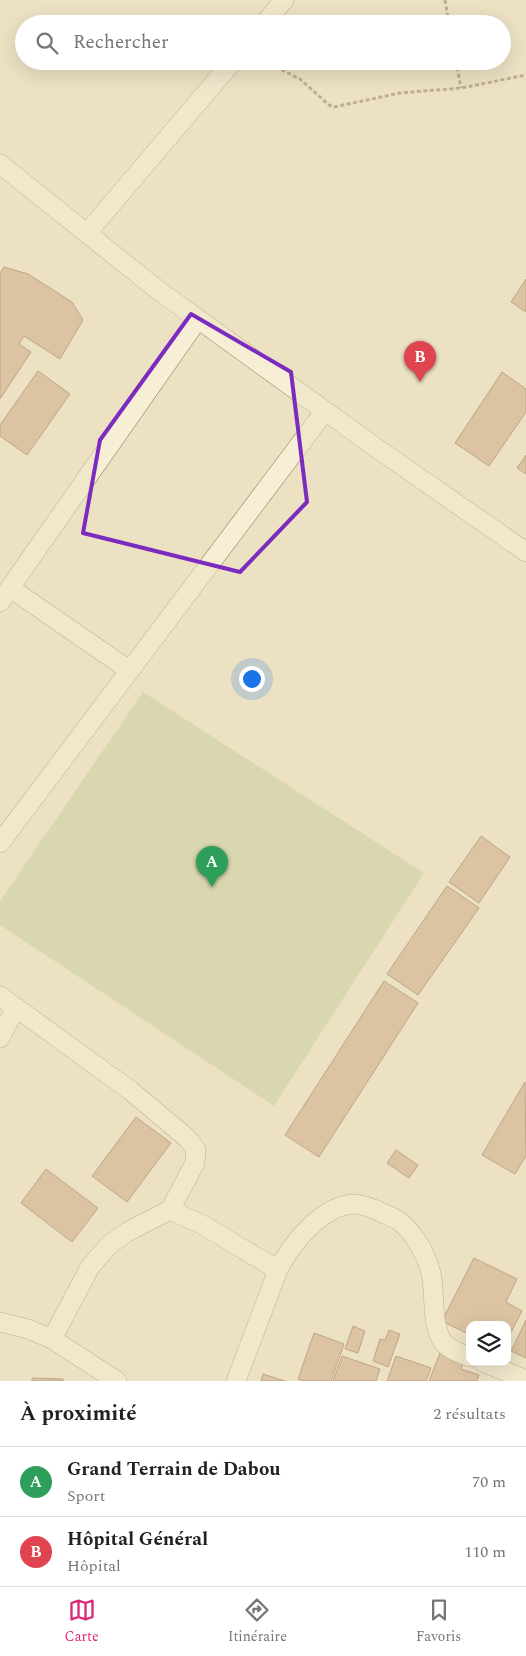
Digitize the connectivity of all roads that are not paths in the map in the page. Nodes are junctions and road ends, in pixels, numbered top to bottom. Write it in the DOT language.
graph roads {
  1 [pos="284,0"];
  2 [pos="272,15"];
  3 [pos="225,70"];
  4 [pos="0,164"];
  5 [pos="87,233"];
  6 [pos="198,318"];
  7 [pos="325,411"];
  8 [pos="526,552"];
  9 [pos="3,598"];
  10 [pos="129,670"];
  11 [pos="0,843"];
  12 [pos="0,996"];
  13 [pos="16,1007"];
  14 [pos="0,1038"];
  15 [pos="170,1210"];
  16 [pos="278,1270"];
  17 [pos="0,1322"];
  18 [pos="52,1339"];
  19 [pos="466,1355"];
  20 [pos="493,1366"];
  21 [pos="526,1380"];
  22 [pos="117,1381"];
  23 [pos="236,1381"];
  1 -- 2 [label="street"];
  3 -- 5 [label="street"];
  4 -- 5 [label="street"];
  5 -- 6 [label="street"];
  6 -- 7 [label="street"];
  6 -- 9 [label="street"];
  7 -- 8 [label="street"];
  7 -- 10 [label="street"];
  9 -- 10 [label="street"];
  10 -- 11 [label="street"];
  12 -- 13 [label="street"];
  13 -- 14 [label="street"];
  13 -- 15 [label="street"];
  15 -- 16 [label="street"];
  15 -- 18 [label="street"];
  16 -- 19 [label="street"];
  16 -- 23 [label="street"];
  17 -- 18 [label="street"];
  18 -- 22 [label="street"];
  20 -- 21 [label="street"];
}
